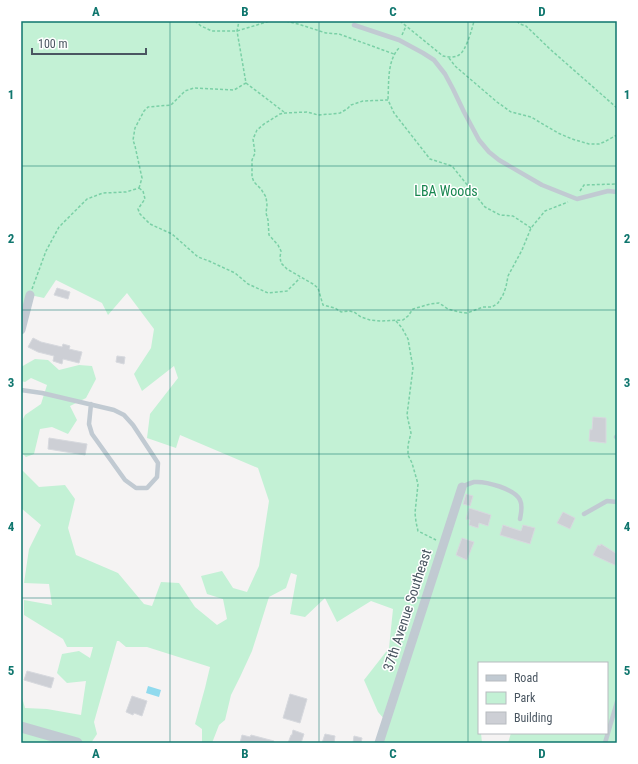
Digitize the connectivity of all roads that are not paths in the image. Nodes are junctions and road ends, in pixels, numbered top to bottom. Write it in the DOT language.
graph roads {
  1 [pos="354,25"];
  2 [pos="617,192"];
  3 [pos="30,295"];
  4 [pos="21,330"];
  5 [pos="21,390"];
  6 [pos="91,404"];
  7 [pos="462,487"];
  8 [pos="617,502"];
  9 [pos="584,514"];
  10 [pos="520,519"];
  11 [pos="617,702"];
  12 [pos="21,727"];
  13 [pos="608,733"];
  14 [pos="77,743"];
  15 [pos="379,743"];
  1 -- 2 [label="lane"];
  3 -- 4 [label="street"];
  5 -- 6 [label="lane"];
  6 -- 6 [label="lane"];
  7 -- 10 [label="lane"];
  7 -- 15 [label="street, 37th Avenue Southeast"];
  8 -- 9 [label="lane"];
  11 -- 13 [label="lane"];
  12 -- 14 [label="street"];
}
